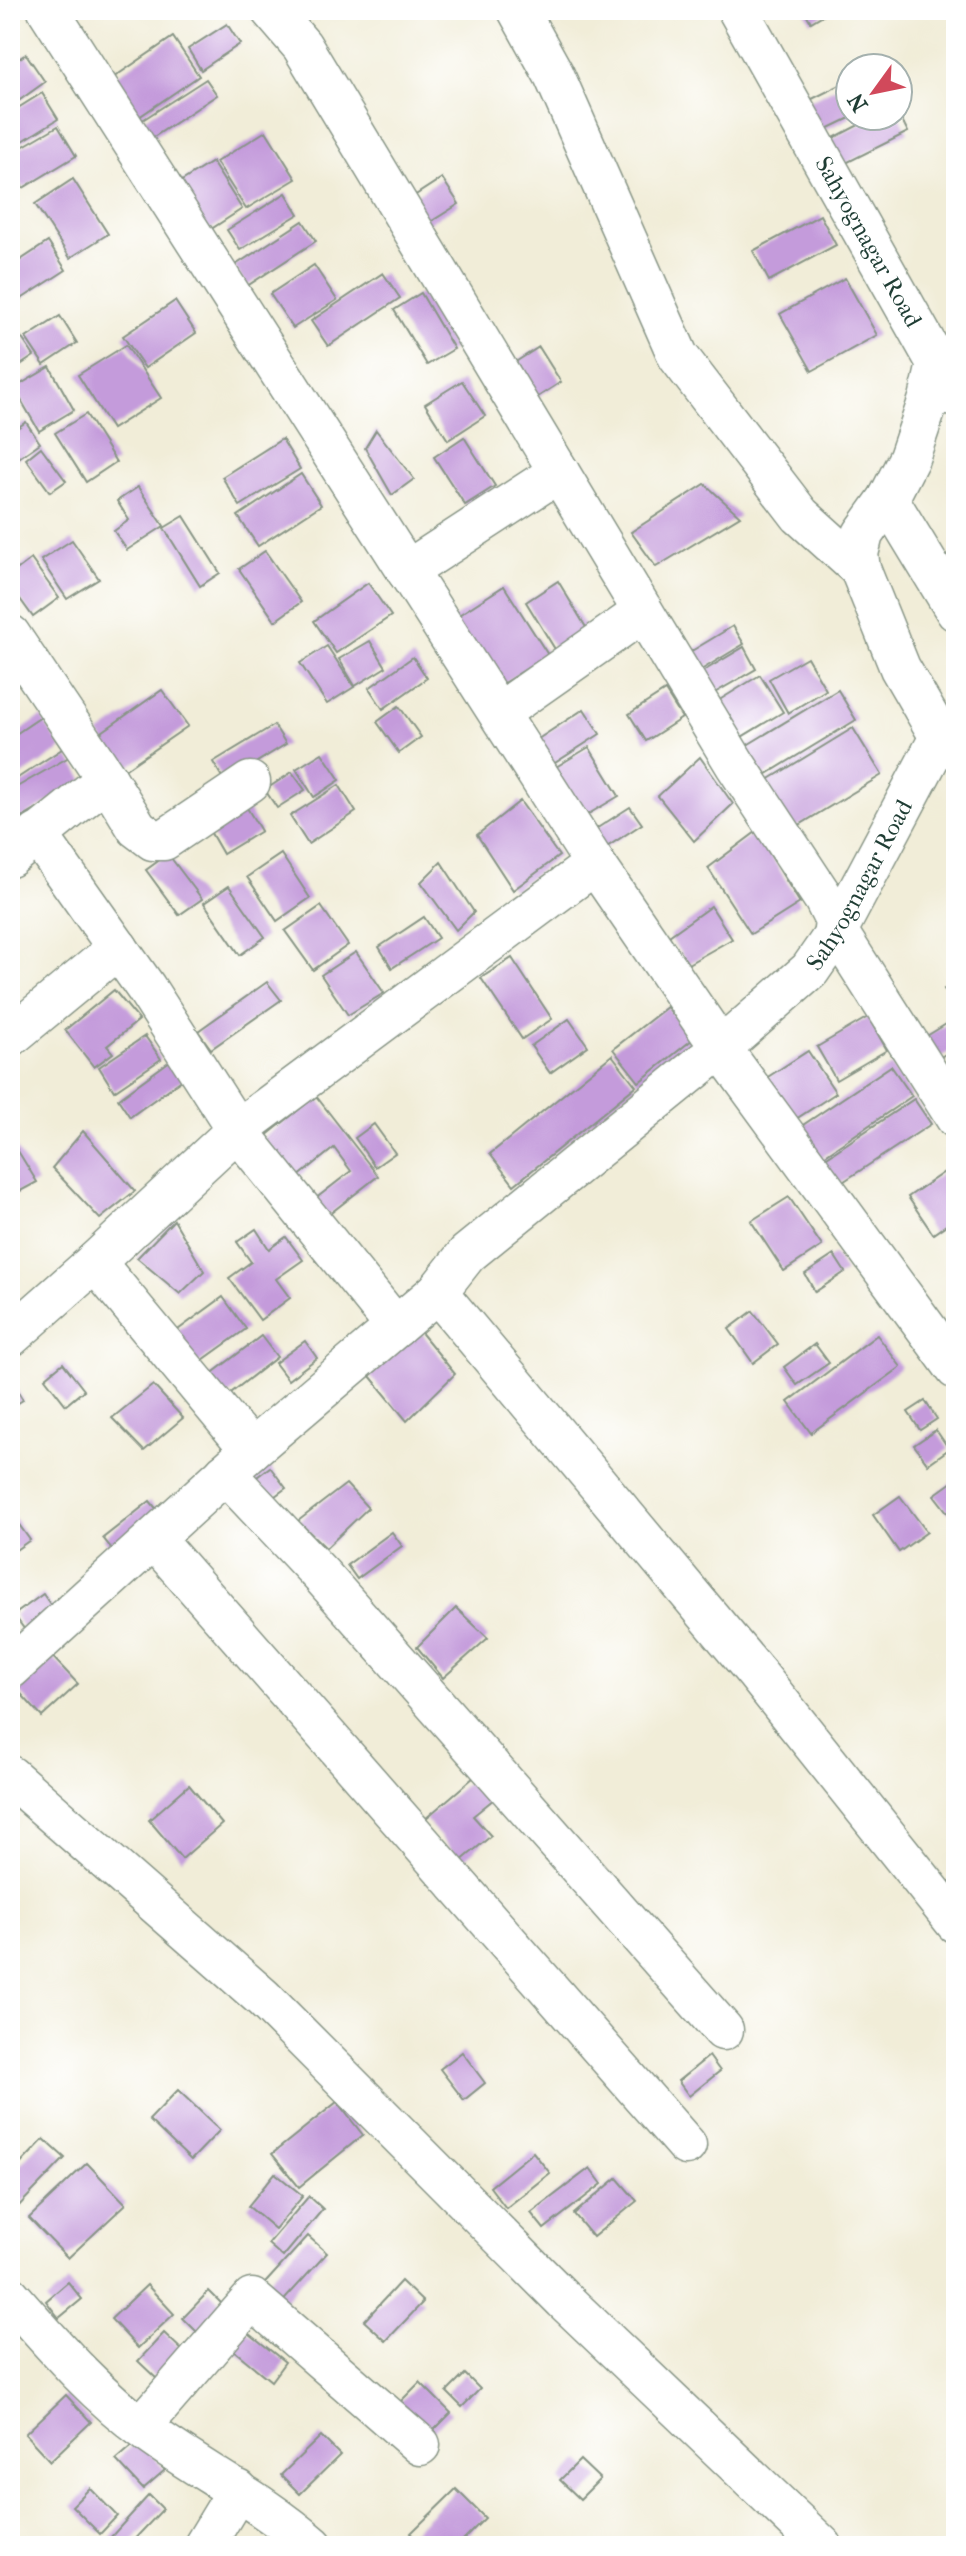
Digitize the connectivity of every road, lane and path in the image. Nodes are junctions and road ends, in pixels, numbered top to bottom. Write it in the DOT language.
graph roads {
  1 [pos="48,10"];
  2 [pos="271,10"];
  3 [pos="518,10"];
  4 [pos="738,10"];
  5 [pos="947,381"];
  6 [pos="559,472"];
  7 [pos="888,499"];
  8 [pos="860,569"];
  9 [pos="407,571"];
  10 [pos="956,611"];
  11 [pos="643,612"];
  12 [pos="10,635"];
  13 [pos="499,713"];
  14 [pos="948,738"];
  15 [pos="107,779"];
  16 [pos="250,782"];
  17 [pos="24,846"];
  18 [pos="595,864"];
  19 [pos="835,935"];
  20 [pos="118,948"];
  21 [pos="10,1037"];
  22 [pos="721,1048"];
  23 [pos="956,1118"];
  24 [pos="237,1130"];
  25 [pos="95,1262"];
  26 [pos="437,1292"];
  27 [pos="396,1327"];
  28 [pos="10,1337"];
  29 [pos="956,1369"];
  30 [pos="238,1462"];
  31 [pos="154,1539"];
  32 [pos="10,1669"];
  33 [pos="10,1776"];
  34 [pos="956,1923"];
  35 [pos="723,2030"];
  36 [pos="686,2145"];
  37 [pos="10,2296"];
  38 [pos="141,2427"];
  39 [pos="420,2445"];
  40 [pos="238,2490"];
  41 [pos="204,2546"];
  42 [pos="313,2546"];
  43 [pos="822,2546"];
  1 -- 9 [label="street"];
  2 -- 6 [label="street"];
  3 -- 8 [label="street"];
  4 -- 5 [label="street, Sahyognagar Road"];
  5 -- 7 [label="street, Sahyognagar Road"];
  6 -- 9 [label="street"];
  6 -- 11 [label="street"];
  7 -- 8 [label="street, Sahyognagar Road"];
  7 -- 10 [label="street"];
  8 -- 14 [label="street, Sahyognagar Road"];
  9 -- 13 [label="street"];
  11 -- 13 [label="street"];
  11 -- 19 [label="street"];
  12 -- 15 [label="street"];
  13 -- 18 [label="street"];
  14 -- 19 [label="street, Sahyognagar Road"];
  15 -- 16 [label="street"];
  15 -- 17 [label="street"];
  17 -- 20 [label="street"];
  18 -- 22 [label="street"];
  18 -- 24 [label="street"];
  19 -- 22 [label="street, Sahyognagar Road"];
  19 -- 23 [label="street"];
  20 -- 21 [label="street"];
  20 -- 24 [label="street"];
  22 -- 26 [label="street, Sahyognagar Road"];
  22 -- 29 [label="street"];
  24 -- 25 [label="street"];
  24 -- 27 [label="street"];
  25 -- 28 [label="street"];
  25 -- 30 [label="street"];
  26 -- 27 [label="street, Sahyognagar Road"];
  26 -- 34 [label="street"];
  27 -- 30 [label="street, Sahyognagar Road"];
  30 -- 31 [label="street, Sahyognagar Road"];
  30 -- 35 [label="street"];
  31 -- 32 [label="street, Sahyognagar Road"];
  31 -- 36 [label="street"];
  33 -- 43 [label="street"];
  37 -- 38 [label="street"];
  38 -- 39 [label="street"];
  38 -- 40 [label="street"];
  40 -- 41 [label="street"];
  40 -- 42 [label="street"];
}
